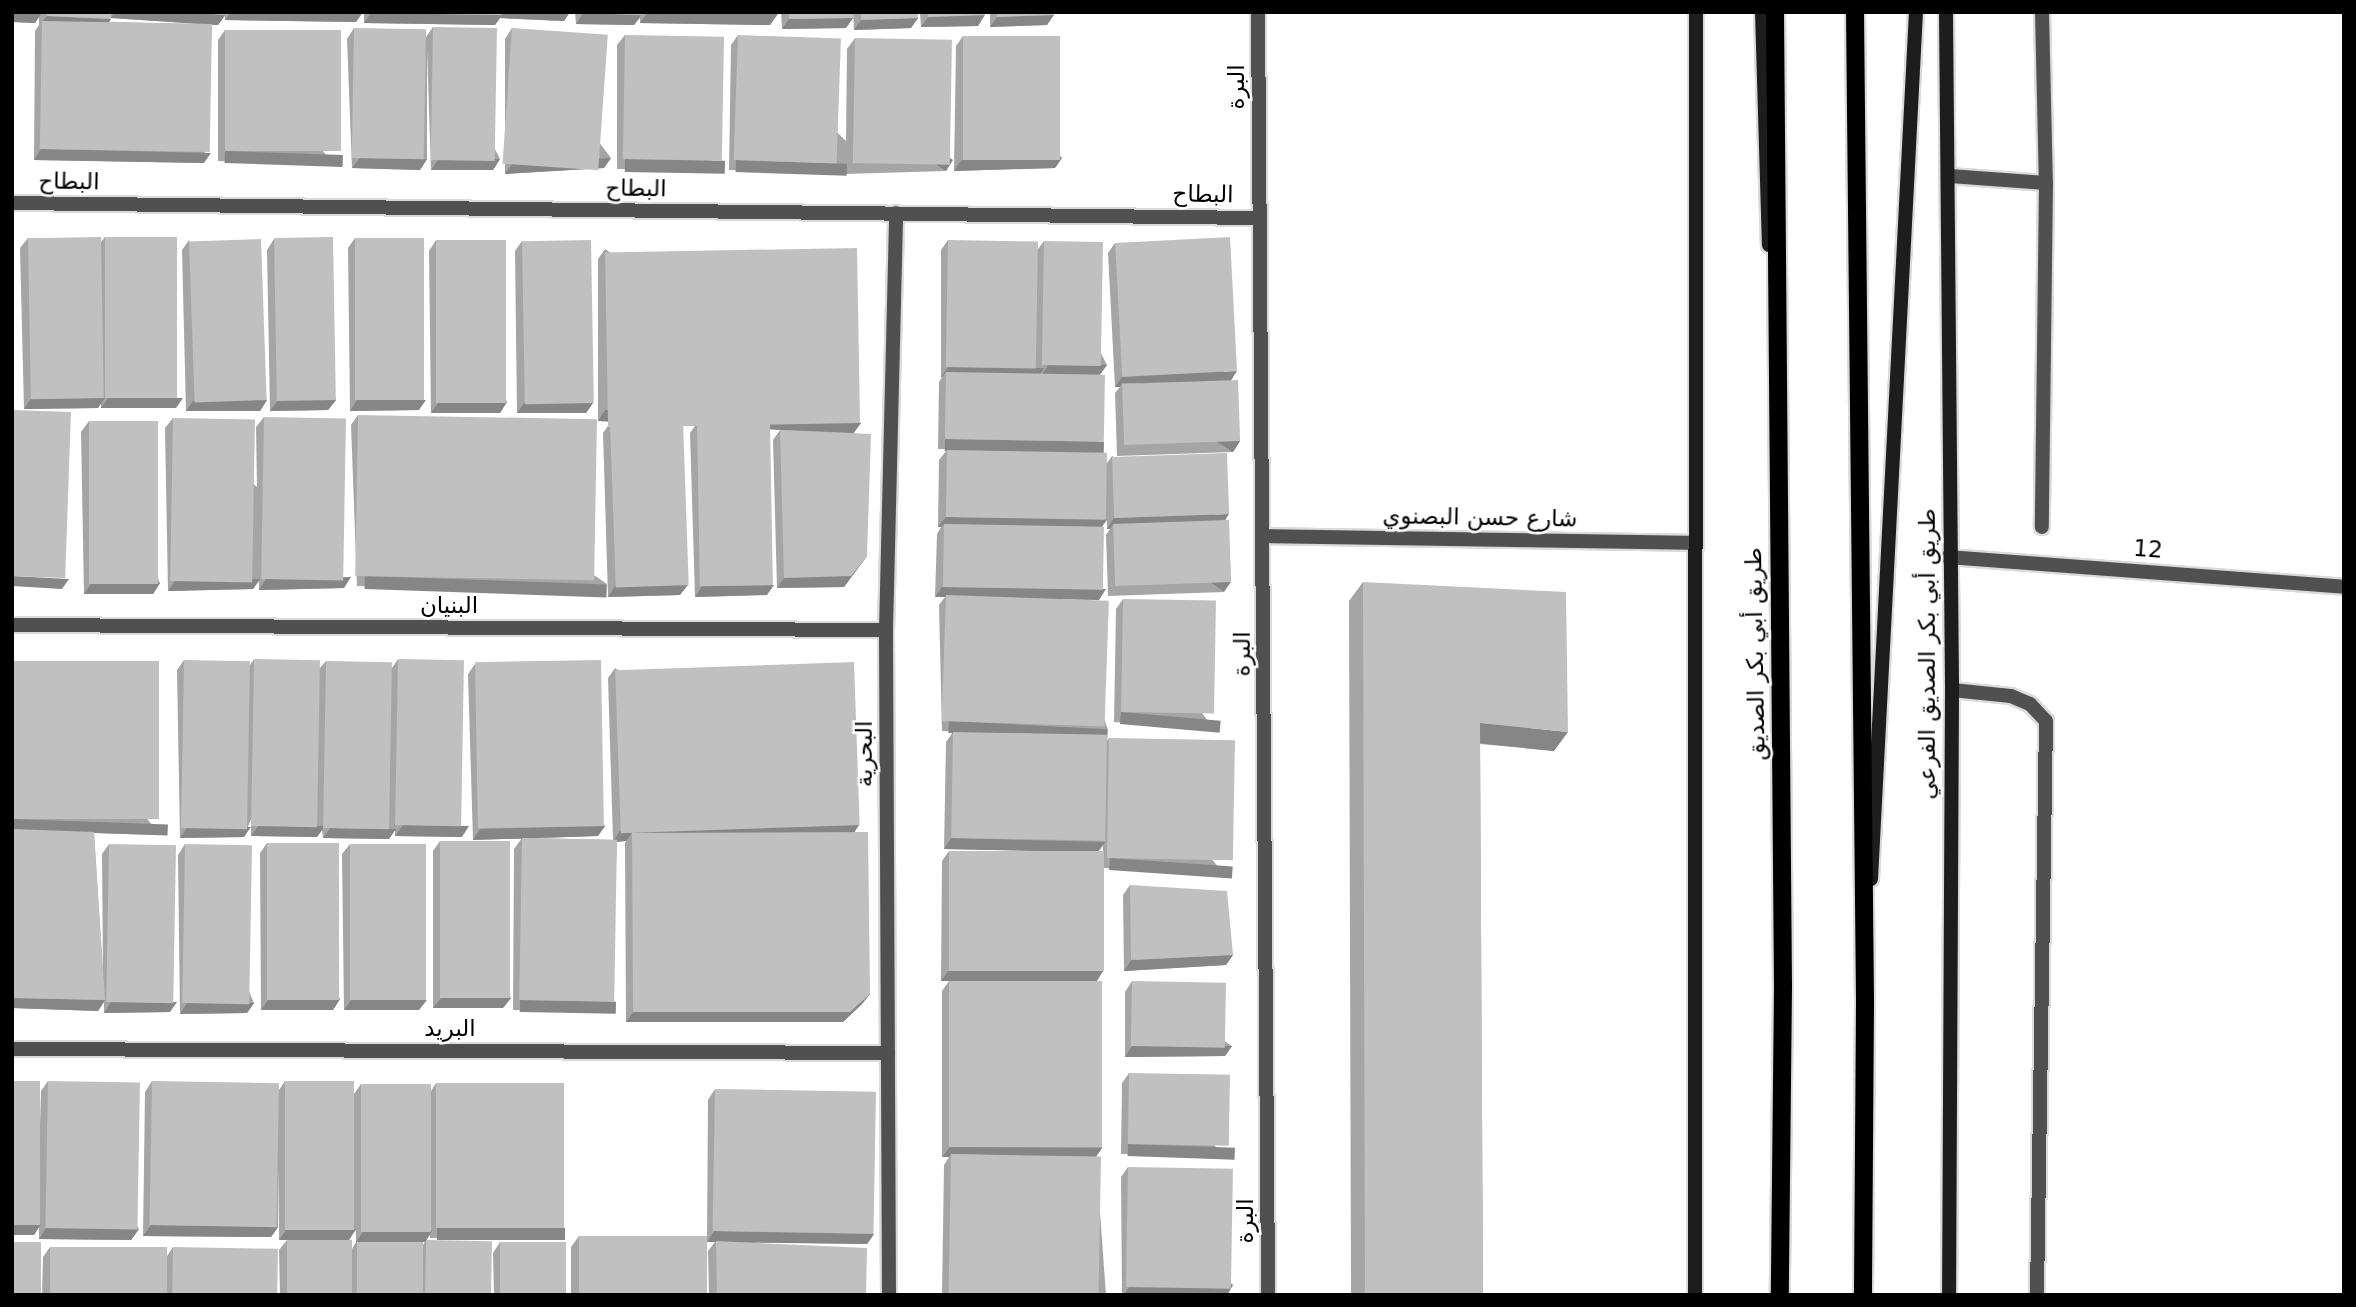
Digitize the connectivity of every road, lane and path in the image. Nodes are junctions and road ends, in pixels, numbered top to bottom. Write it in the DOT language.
graph roads {
  1 [pos="1258,12"];
  2 [pos="1696,12"];
  3 [pos="1762,12"];
  4 [pos="1775,12"];
  5 [pos="1855,12"];
  6 [pos="1916,12"];
  7 [pos="1946,12"];
  8 [pos="2042,12"];
  9 [pos="1950,176"];
  10 [pos="2046,183"];
  11 [pos="12,203"];
  12 [pos="896,214"];
  13 [pos="1259,218"];
  14 [pos="2042,527"];
  15 [pos="1264,536"];
  16 [pos="1696,543"];
  17 [pos="1948,556"];
  18 [pos="2344,587"];
  19 [pos="1779,613"];
  20 [pos="12,625"];
  21 [pos="886,630"];
  22 [pos="1952,690"];
  23 [pos="1865,1003"];
  24 [pos="12,1049"];
  25 [pos="888,1054"];
  26 [pos="889,1295"];
  27 [pos="1268,1295"];
  28 [pos="1695,1295"];
  29 [pos="1780,1295"];
  30 [pos="1863,1295"];
  31 [pos="1949,1295"];
  32 [pos="2037,1295"];
  1 -- 13 [label="street, البرة"];
  2 -- 16 [label="main road"];
  3 -- 19 [label="main road"];
  4 -- 19 [label="main road, طريق أبي بكر الصديق"];
  5 -- 23 [label="main road"];
  6 -- 23 [label="main road"];
  7 -- 9 [label="main road, طريق أبي بكر الصديق الفرعي"];
  8 -- 10 [label="street"];
  9 -- 10 [label="street"];
  9 -- 17 [label="main road, طريق أبي بكر الصديق الفرعي"];
  10 -- 14 [label="street"];
  11 -- 12 [label="street, البطاح"];
  12 -- 13 [label="street, البطاح"];
  12 -- 21 [label="street, البحرية"];
  13 -- 15 [label="street, البرة"];
  15 -- 16 [label="street, شارع حسن البصنوي"];
  15 -- 27 [label="street, البرة"];
  16 -- 28 [label="main road"];
  17 -- 18 [label="street, 12"];
  17 -- 22 [label="main road, طريق أبي بكر الصديق الفرعي"];
  19 -- 29 [label="main road, طريق أبي بكر الصديق"];
  20 -- 21 [label="street, البنيان"];
  21 -- 25 [label="street, البحرية"];
  22 -- 31 [label="main road, طريق أبي بكر الصديق الفرعي"];
  22 -- 32 [label="street"];
  23 -- 30 [label="main road"];
  24 -- 25 [label="street, البريد"];
  25 -- 26 [label="street, البحرية"];
}
